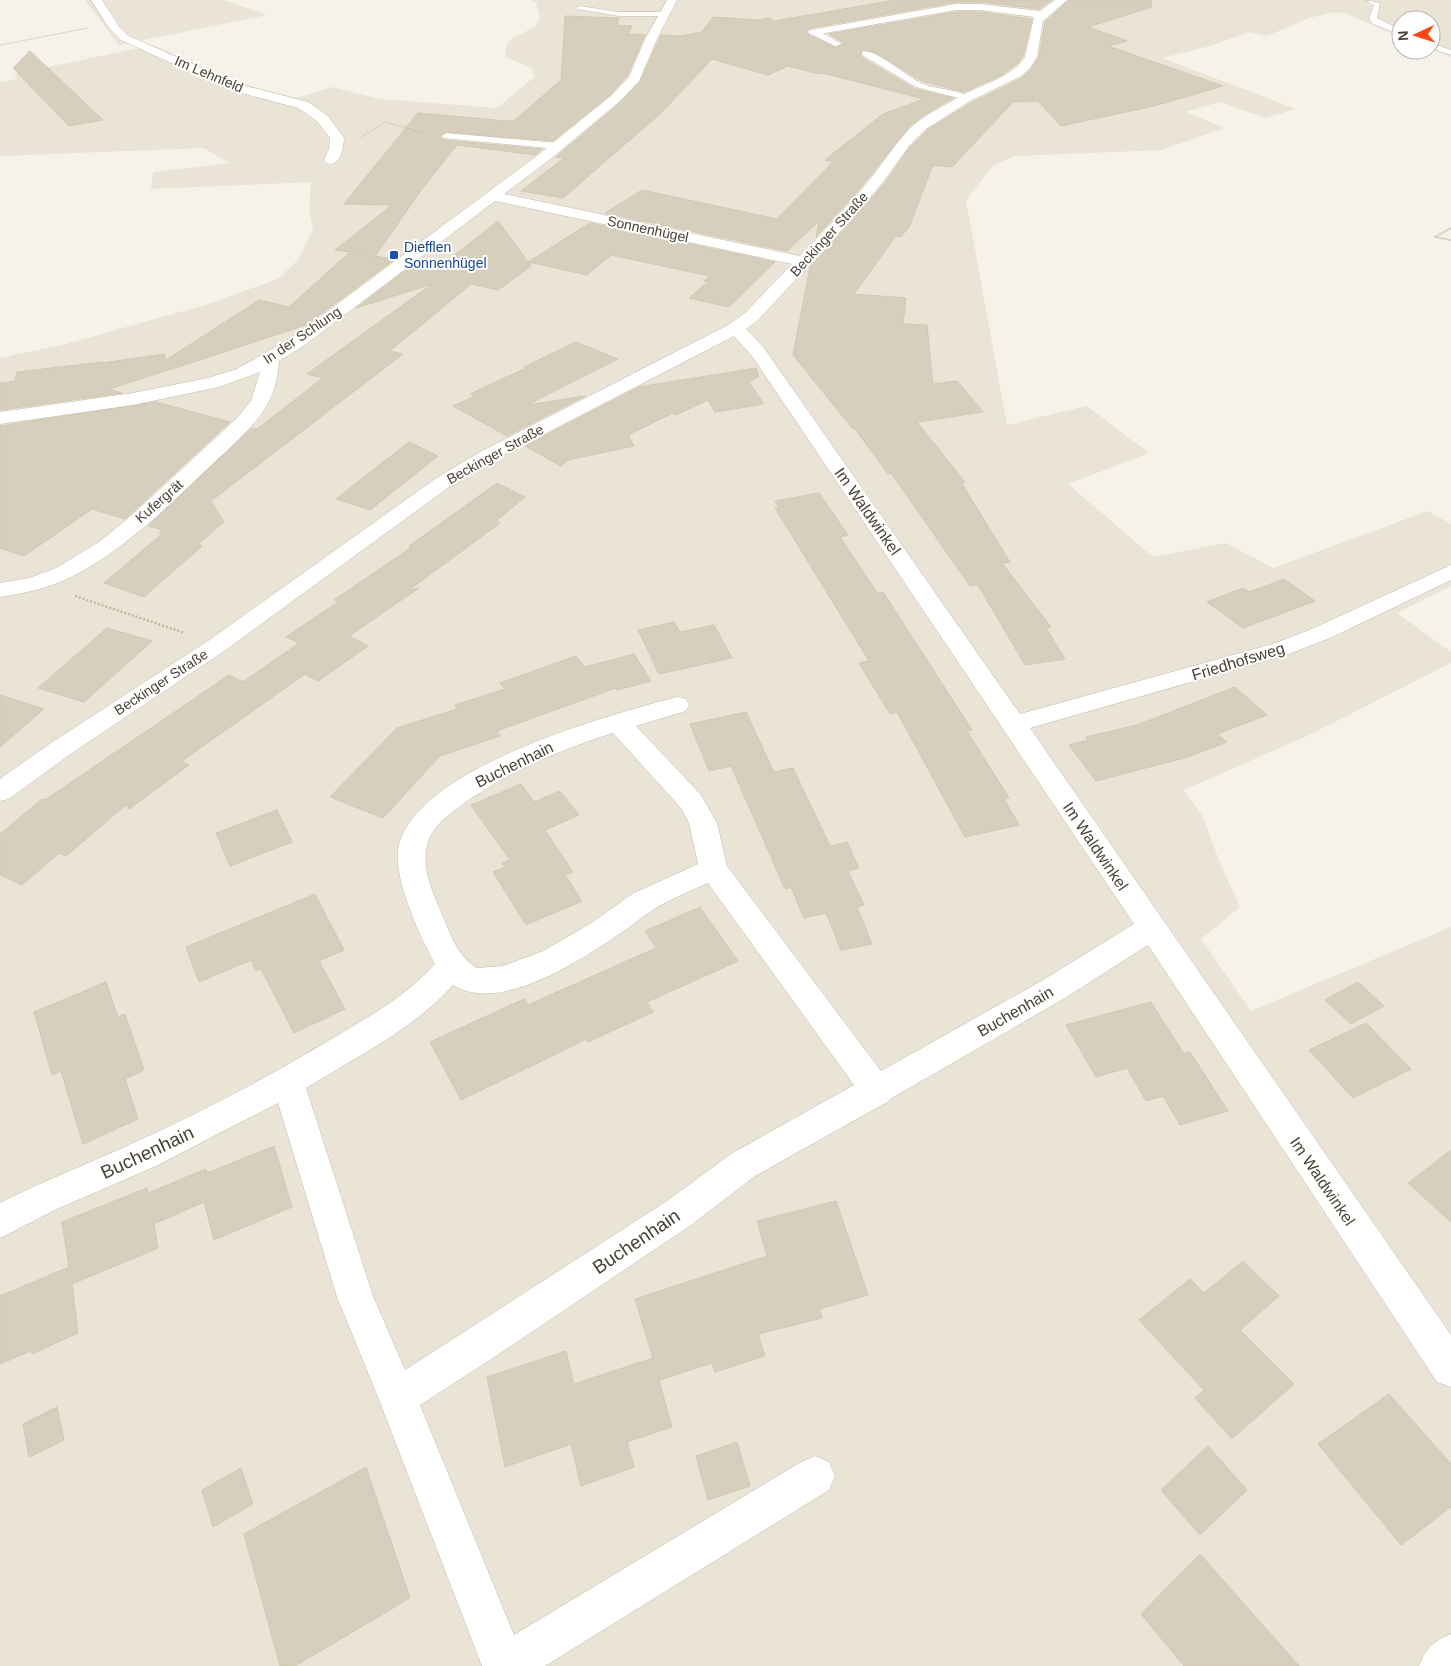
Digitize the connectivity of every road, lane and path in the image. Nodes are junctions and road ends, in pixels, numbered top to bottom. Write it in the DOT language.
graph roads {
  1 [pos="96,0"];
  2 [pos="672,0"];
  3 [pos="1062,0"];
  4 [pos="1368,0"];
  5 [pos="579,8"];
  6 [pos="664,14"];
  7 [pos="1042,15"];
  8 [pos="111,24"];
  9 [pos="1391,28"];
  10 [pos="814,32"];
  11 [pos="838,44"];
  12 [pos="0,45"];
  13 [pos="865,53"];
  14 [pos="966,98"];
  15 [pos="446,136"];
  16 [pos="558,146"];
  17 [pos="334,154"];
  18 [pos="491,196"];
  19 [pos="1451,228"];
  20 [pos="1451,240"];
  21 [pos="804,262"];
  22 [pos="736,328"];
  23 [pos="270,359"];
  24 [pos="0,418"];
  25 [pos="1451,572"];
  26 [pos="37,583"];
  27 [pos="0,590"];
  28 [pos="219,644"];
  29 [pos="676,705"];
  30 [pos="618,722"];
  31 [pos="1015,724"];
  32 [pos="0,792"];
  33 [pos="714,870"];
  34 [pos="1151,928"];
  35 [pos="452,966"];
  36 [pos="288,1082"];
  37 [pos="877,1091"];
  38 [pos="1,1215"];
  39 [pos="1451,1368"];
  40 [pos="397,1397"];
  41 [pos="815,1476"];
  42 [pos="1451,1656"];
  43 [pos="1441,1666"];
  1 -- 8 [label="street, Im Lehnfeld"];
  2 -- 6 [label="street, In der Schlung"];
  3 -- 7 [label="street"];
  4 -- 9 [label="lane"];
  5 -- 6 [label="lane"];
  6 -- 16 [label="street, In der Schlung"];
  7 -- 10 [label="street"];
  7 -- 14 [label="street, Beckinger Straße"];
  8 -- 12 [label="path"];
  8 -- 17 [label="street, Im Lehnfeld"];
  10 -- 11 [label="lane"];
  13 -- 14 [label="lane"];
  14 -- 21 [label="street, Beckinger Straße"];
  15 -- 16 [label="lane"];
  15 -- 17 [label="path"];
  16 -- 18 [label="street, In der Schlung"];
  18 -- 21 [label="street, Sonnenhügel"];
  18 -- 23 [label="street, In der Schlung"];
  19 -- 20 [label="path"];
  21 -- 22 [label="street, Beckinger Straße"];
  22 -- 28 [label="street, Beckinger Straße"];
  22 -- 31 [label="street, Im Waldwinkel"];
  23 -- 24 [label="street, In der Schlung"];
  23 -- 26 [label="street, Kufergrät"];
  25 -- 31 [label="street, Friedhofsweg"];
  26 -- 27 [label="street, Kufergrät"];
  26 -- 28 [label="path"];
  28 -- 32 [label="street, Beckinger Straße"];
  29 -- 30 [label="street, Buchenhain"];
  30 -- 33 [label="street"];
  30 -- 35 [label="street, Buchenhain"];
  31 -- 34 [label="street, Im Waldwinkel"];
  33 -- 35 [label="street, Buchenhain"];
  33 -- 37 [label="street"];
  34 -- 37 [label="street, Buchenhain"];
  34 -- 39 [label="street, Im Waldwinkel"];
  35 -- 36 [label="street, Buchenhain"];
  36 -- 38 [label="street, Buchenhain"];
  36 -- 40 [label="street"];
  37 -- 40 [label="street, Buchenhain"];
  40 -- 41 [label="street"];
  42 -- 43 [label="street"];
}
